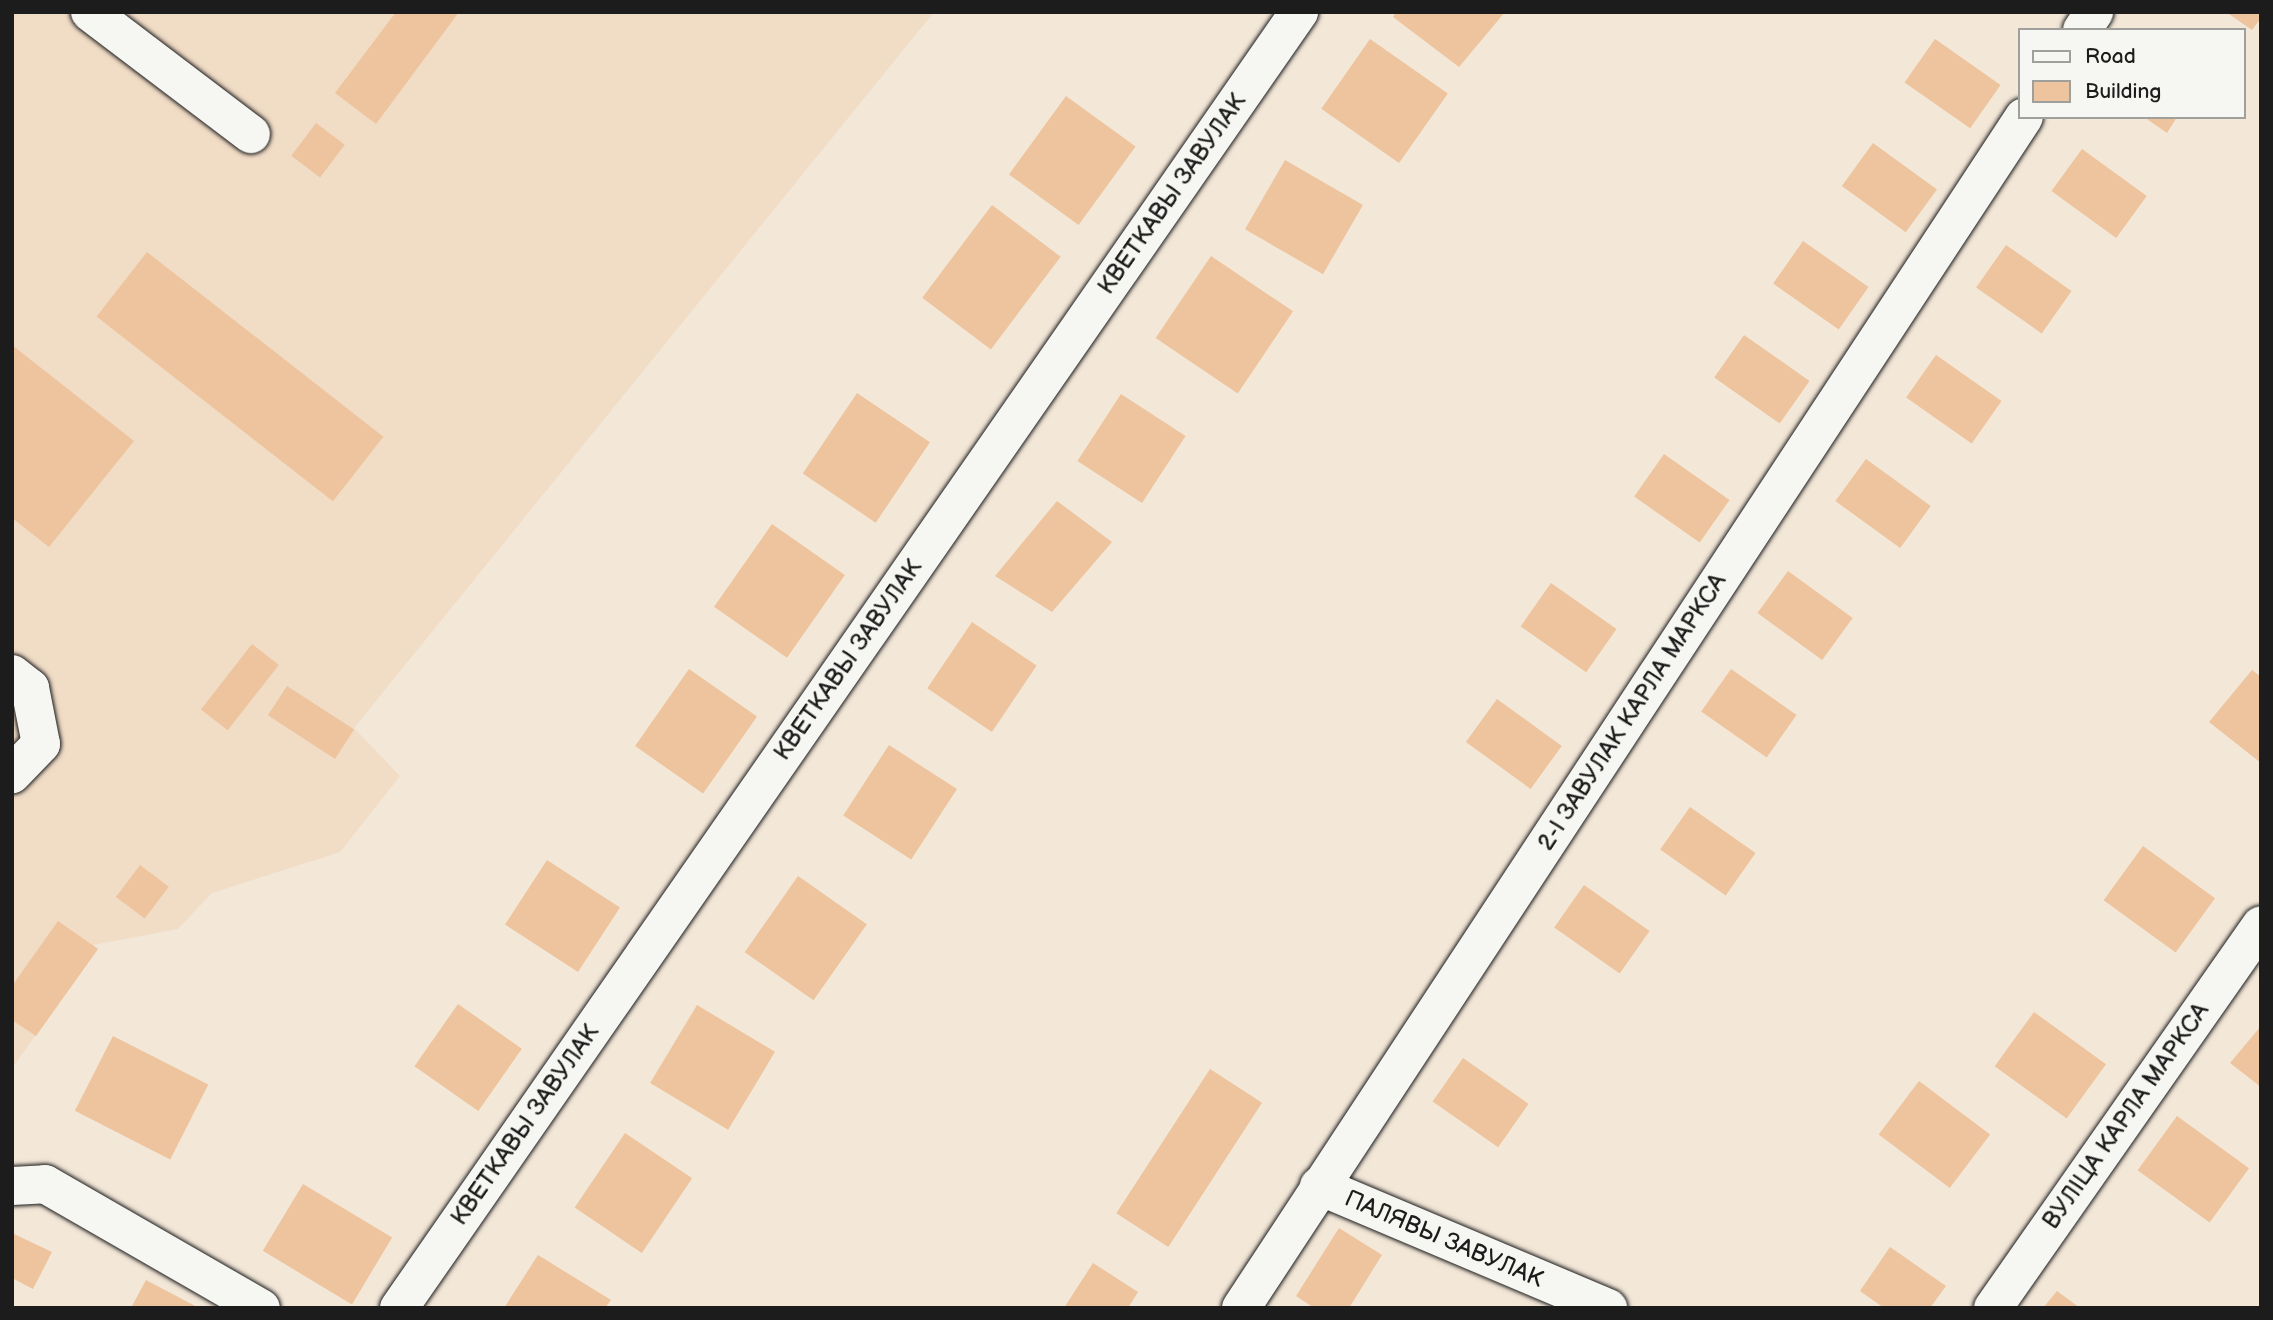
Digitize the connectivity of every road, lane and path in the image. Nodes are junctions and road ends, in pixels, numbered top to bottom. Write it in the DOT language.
graph roads {
  1 [pos="90,12"];
  2 [pos="1299,12"];
  3 [pos="2094,12"];
  4 [pos="2083,28"];
  5 [pos="2023,119"];
  6 [pos="251,134"];
  7 [pos="12,674"];
  8 [pos="12,774"];
  9 [pos="2261,925"];
  10 [pos="12,1186"];
  11 [pos="1319,1186"];
  12 [pos="261,1308"];
  13 [pos="399,1308"];
  14 [pos="1241,1308"];
  15 [pos="1608,1308"];
  16 [pos="1993,1308"];
  1 -- 6 [label="street"];
  2 -- 13 [label="street, КВЕТКАВЫ ЗАВУЛАК"];
  3 -- 4 [label="street"];
  5 -- 11 [label="street, 2-І ЗАВУЛАК КАРЛА МАРКСА"];
  7 -- 8 [label="street"];
  9 -- 16 [label="street, ВУЛІЦА КАРЛА МАРКСА"];
  10 -- 12 [label="street"];
  11 -- 14 [label="street, 2-І ЗАВУЛАК КАРЛА МАРКСА"];
  11 -- 15 [label="street, ПАЛЯВЫ ЗАВУЛАК"];
}
